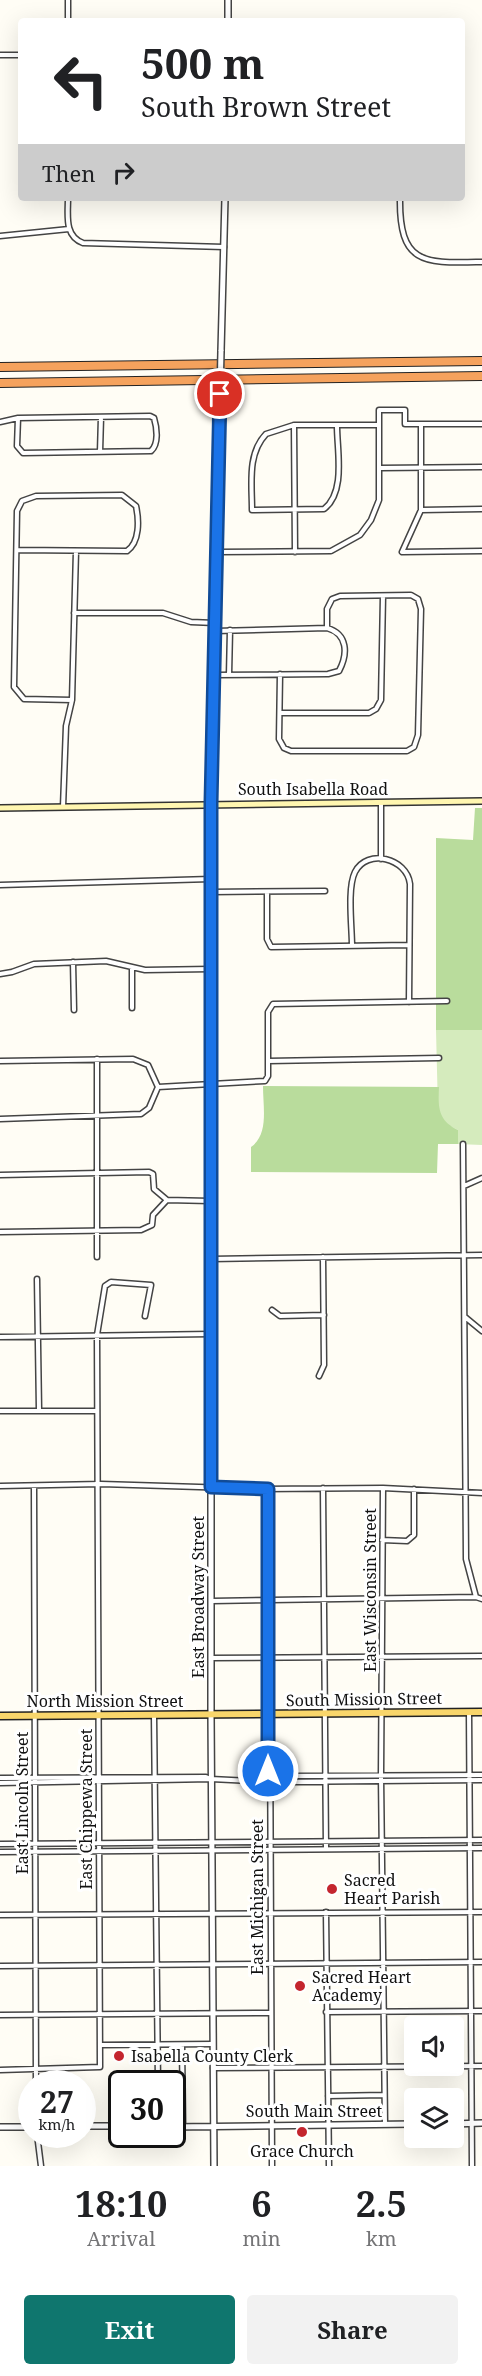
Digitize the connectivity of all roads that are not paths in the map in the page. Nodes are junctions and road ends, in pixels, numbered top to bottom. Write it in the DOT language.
graph roads {
  1 [pos="68,0"];
  2 [pos="228,0"];
  3 [pos="68,18"];
  4 [pos="228,18"];
  5 [pos="18,55"];
  6 [pos="0,56"];
  7 [pos="68,201"];
  8 [pos="225,201"];
  9 [pos="400,201"];
  10 [pos="69,229"];
  11 [pos="0,236"];
  12 [pos="224,248"];
  13 [pos="482,262"];
  14 [pos="482,361"];
  15 [pos="0,367"];
  16 [pos="482,376"];
  17 [pos="1,384"];
  18 [pos="101,417"];
  19 [pos="18,418"];
  20 [pos="0,422"];
  21 [pos="421,424"];
  22 [pos="482,424"];
  23 [pos="294,425"];
  24 [pos="379,425"];
  25 [pos="337,426"];
  26 [pos="100,452"];
  27 [pos="422,467"];
  28 [pos="482,467"];
  29 [pos="380,468"];
  30 [pos="482,509"];
  31 [pos="295,510"];
  32 [pos="421,510"];
  33 [pos="16,550"];
  34 [pos="76,551"];
  35 [pos="482,551"];
  36 [pos="217,552"];
  37 [pos="295,552"];
  38 [pos="383,596"];
  39 [pos="74,613"];
  40 [pos="215,623"];
  41 [pos="327,628"];
  42 [pos="230,630"];
  43 [pos="215,631"];
  44 [pos="280,674"];
  45 [pos="214,675"];
  46 [pos="229,675"];
  47 [pos="72,700"];
  48 [pos="280,713"];
  49 [pos="482,801"];
  50 [pos="381,802"];
  51 [pos="211,803"];
  52 [pos="63,807"];
  53 [pos="0,808"];
  54 [pos="381,860"];
  55 [pos="211,879"];
  56 [pos="0,885"];
  57 [pos="325,891"];
  58 [pos="211,892"];
  59 [pos="267,892"];
  60 [pos="409,945"];
  61 [pos="352,946"];
  62 [pos="73,962"];
  63 [pos="132,967"];
  64 [pos="211,969"];
  65 [pos="0,974"];
  66 [pos="447,1001"];
  67 [pos="409,1002"];
  68 [pos="132,1008"];
  69 [pos="74,1010"];
  70 [pos="439,1058"];
  71 [pos="97,1059"];
  72 [pos="0,1061"];
  73 [pos="268,1061"];
  74 [pos="210,1085"];
  75 [pos="158,1087"];
  76 [pos="97,1116"];
  77 [pos="0,1119"];
  78 [pos="463,1144"];
  79 [pos="96,1173"];
  80 [pos="0,1175"];
  81 [pos="482,1178"];
  82 [pos="464,1186"];
  83 [pos="167,1200"];
  84 [pos="210,1201"];
  85 [pos="97,1230"];
  86 [pos="0,1232"];
  87 [pos="464,1255"];
  88 [pos="482,1255"];
  89 [pos="97,1257"];
  90 [pos="323,1257"];
  91 [pos="211,1259"];
  92 [pos="37,1279"];
  93 [pos="272,1310"];
  94 [pos="324,1315"];
  95 [pos="145,1316"];
  96 [pos="465,1317"];
  97 [pos="482,1331"];
  98 [pos="211,1334"];
  99 [pos="97,1335"];
  100 [pos="0,1337"];
  101 [pos="38,1337"];
  102 [pos="319,1376"];
  103 [pos="39,1410"];
  104 [pos="0,1411"];
  105 [pos="97,1411"];
  106 [pos="97,1485"];
  107 [pos="0,1486"];
  108 [pos="34,1486"];
  109 [pos="211,1487"];
  110 [pos="323,1488"];
  111 [pos="383,1488"];
  112 [pos="268,1489"];
  113 [pos="414,1489"];
  114 [pos="482,1493"];
  115 [pos="466,1494"];
  116 [pos="382,1540"];
  117 [pos="476,1597"];
  118 [pos="381,1598"];
  119 [pos="324,1599"];
  120 [pos="482,1599"];
  121 [pos="268,1600"];
  122 [pos="212,1601"];
  123 [pos="325,1656"];
  124 [pos="382,1656"];
  125 [pos="482,1656"];
  126 [pos="268,1657"];
  127 [pos="212,1658"];
  128 [pos="469,1712"];
  129 [pos="482,1712"];
  130 [pos="325,1713"];
  131 [pos="382,1713"];
  132 [pos="154,1714"];
  133 [pos="211,1714"];
  134 [pos="268,1714"];
  135 [pos="98,1715"];
  136 [pos="0,1716"];
  137 [pos="34,1716"];
  138 [pos="482,1775"];
  139 [pos="0,1778"];
  140 [pos="469,1778"];
  141 [pos="154,1779"];
  142 [pos="211,1779"];
  143 [pos="325,1779"];
  144 [pos="381,1779"];
  145 [pos="34,1780"];
  146 [pos="97,1780"];
  147 [pos="268,1780"];
  148 [pos="482,1780"];
  149 [pos="0,1783"];
  150 [pos="470,1840"];
  151 [pos="482,1840"];
  152 [pos="326,1841"];
  153 [pos="382,1841"];
  154 [pos="269,1842"];
  155 [pos="98,1843"];
  156 [pos="155,1843"];
  157 [pos="0,1844"];
  158 [pos="34,1844"];
  159 [pos="212,1846"];
  160 [pos="327,1848"];
  161 [pos="382,1848"];
  162 [pos="470,1848"];
  163 [pos="482,1848"];
  164 [pos="155,1849"];
  165 [pos="269,1849"];
  166 [pos="98,1850"];
  167 [pos="35,1851"];
  168 [pos="0,1852"];
  169 [pos="326,1912"];
  170 [pos="482,1912"];
  171 [pos="156,1913"];
  172 [pos="213,1913"];
  173 [pos="269,1913"];
  174 [pos="384,1913"];
  175 [pos="471,1913"];
  176 [pos="35,1914"];
  177 [pos="98,1914"];
  178 [pos="0,1915"];
  179 [pos="384,1962"];
  180 [pos="471,1962"];
  181 [pos="482,1962"];
  182 [pos="270,1963"];
  183 [pos="326,1963"];
  184 [pos="156,1964"];
  185 [pos="213,1964"];
  186 [pos="98,1965"];
  187 [pos="0,1966"];
  188 [pos="36,1966"];
  189 [pos="472,2011"];
  190 [pos="482,2011"];
  191 [pos="326,2012"];
  192 [pos="384,2012"];
  193 [pos="157,2013"];
  194 [pos="213,2013"];
  195 [pos="270,2013"];
  196 [pos="0,2014"];
  197 [pos="36,2014"];
  198 [pos="100,2014"];
  199 [pos="182,2044"];
  200 [pos="213,2044"];
  201 [pos="100,2045"];
  202 [pos="158,2045"];
  203 [pos="472,2066"];
  204 [pos="482,2066"];
  205 [pos="384,2067"];
  206 [pos="213,2068"];
  207 [pos="271,2068"];
  208 [pos="328,2068"];
  209 [pos="36,2069"];
  210 [pos="0,2070"];
  211 [pos="158,2070"];
  212 [pos="182,2070"];
  213 [pos="384,2095"];
  214 [pos="328,2096"];
  215 [pos="464,2123"];
  216 [pos="472,2123"];
  217 [pos="482,2123"];
  218 [pos="271,2124"];
  219 [pos="329,2124"];
  220 [pos="385,2124"];
  221 [pos="404,2124"];
  222 [pos="186,2125"];
  223 [pos="215,2126"];
  224 [pos="0,2127"];
  225 [pos="18,2127"];
  226 [pos="39,2148"];
  227 [pos="41,2164"];
  228 [pos="214,2166"];
  229 [pos="272,2166"];
  230 [pos="329,2166"];
  231 [pos="472,2166"];
  1 -- 3 [label="street"];
  2 -- 4 [label="street"];
  5 -- 6 [label="street"];
  7 -- 10 [label="street"];
  8 -- 12 [label="street, East Broadway Street"];
  9 -- 13 [label="street"];
  10 -- 11 [label="street"];
  10 -- 12 [label="street"];
  12 -- 36 [label="street, East Broadway Street, bridge"];
  14 -- 15 [label="highway"];
  16 -- 17 [label="highway"];
  18 -- 19 [label="street"];
  18 -- 26 [label="street"];
  18 -- 26 [label="street"];
  19 -- 20 [label="street"];
  19 -- 26 [label="street"];
  21 -- 22 [label="street"];
  21 -- 24 [label="street"];
  21 -- 27 [label="street"];
  23 -- 25 [label="street"];
  23 -- 31 [label="street"];
  23 -- 31 [label="street"];
  24 -- 25 [label="street"];
  24 -- 29 [label="street"];
  25 -- 31 [label="street"];
  27 -- 28 [label="street"];
  27 -- 29 [label="street"];
  27 -- 32 [label="street"];
  29 -- 37 [label="street"];
  30 -- 32 [label="street"];
  31 -- 37 [label="street"];
  32 -- 35 [label="street"];
  33 -- 34 [label="street"];
  33 -- 34 [label="street"];
  33 -- 47 [label="street"];
  34 -- 39 [label="street"];
  36 -- 37 [label="street"];
  36 -- 40 [label="street, East Broadway Street"];
  38 -- 41 [label="street"];
  38 -- 48 [label="street"];
  38 -- 48 [label="street"];
  39 -- 40 [label="street"];
  39 -- 47 [label="street"];
  40 -- 43 [label="street, East Broadway Street"];
  41 -- 42 [label="street"];
  41 -- 44 [label="street"];
  42 -- 43 [label="street"];
  42 -- 46 [label="street"];
  43 -- 45 [label="street, East Broadway Street"];
  44 -- 46 [label="street"];
  44 -- 48 [label="street"];
  45 -- 46 [label="street"];
  45 -- 51 [label="street, East Broadway Street"];
  47 -- 52 [label="street"];
  49 -- 50 [label="main road, South Isabella Road"];
  50 -- 51 [label="main road, South Isabella Road"];
  50 -- 54 [label="street"];
  51 -- 52 [label="main road, South Isabella Road"];
  51 -- 55 [label="street, East Broadway Street"];
  52 -- 53 [label="main road, South Isabella Road"];
  54 -- 60 [label="street"];
  54 -- 61 [label="street"];
  55 -- 56 [label="street"];
  55 -- 58 [label="street, East Broadway Street"];
  57 -- 59 [label="street"];
  58 -- 59 [label="street"];
  58 -- 64 [label="street, East Broadway Street"];
  59 -- 61 [label="street"];
  60 -- 61 [label="street"];
  60 -- 67 [label="street"];
  62 -- 63 [label="street"];
  62 -- 65 [label="street"];
  62 -- 69 [label="street"];
  63 -- 64 [label="street"];
  63 -- 68 [label="street"];
  64 -- 74 [label="street, East Broadway Street"];
  66 -- 67 [label="street"];
  67 -- 73 [label="street"];
  70 -- 73 [label="street"];
  71 -- 72 [label="street"];
  71 -- 75 [label="street"];
  71 -- 76 [label="street"];
  73 -- 74 [label="street"];
  74 -- 75 [label="street"];
  74 -- 84 [label="street, East Broadway Street"];
  75 -- 76 [label="street"];
  76 -- 77 [label="street"];
  76 -- 79 [label="street"];
  78 -- 82 [label="street"];
  79 -- 80 [label="street"];
  79 -- 83 [label="street"];
  79 -- 85 [label="street"];
  81 -- 82 [label="street"];
  82 -- 87 [label="street"];
  83 -- 84 [label="street"];
  83 -- 85 [label="street"];
  84 -- 91 [label="street, East Broadway Street"];
  85 -- 86 [label="street"];
  85 -- 89 [label="street"];
  87 -- 88 [label="street"];
  87 -- 90 [label="street"];
  87 -- 96 [label="street"];
  90 -- 91 [label="street"];
  90 -- 94 [label="street"];
  91 -- 98 [label="street, East Broadway Street"];
  92 -- 101 [label="street"];
  93 -- 94 [label="street"];
  94 -- 102 [label="street"];
  95 -- 99 [label="street, East Chippewa Street"];
  96 -- 97 [label="street"];
  96 -- 115 [label="street"];
  98 -- 99 [label="street"];
  98 -- 109 [label="street, East Broadway Street"];
  99 -- 101 [label="street"];
  99 -- 105 [label="street, East Chippewa Street"];
  100 -- 101 [label="street"];
  101 -- 103 [label="street"];
  103 -- 104 [label="street"];
  103 -- 105 [label="street"];
  105 -- 106 [label="street, East Chippewa Street"];
  106 -- 108 [label="street"];
  106 -- 109 [label="street"];
  106 -- 135 [label="street, East Chippewa Street"];
  107 -- 108 [label="street"];
  108 -- 137 [label="street, East Lincoln Street"];
  109 -- 112 [label="street"];
  109 -- 122 [label="street, East Broadway Street"];
  110 -- 111 [label="street"];
  110 -- 112 [label="street"];
  110 -- 119 [label="street"];
  111 -- 113 [label="street"];
  111 -- 116 [label="street, East Wisconsin Street"];
  112 -- 121 [label="street, East Michigan Street"];
  113 -- 115 [label="street"];
  113 -- 116 [label="street"];
  114 -- 115 [label="street"];
  115 -- 117 [label="street"];
  116 -- 118 [label="street, East Wisconsin Street"];
  117 -- 118 [label="street"];
  117 -- 120 [label="street"];
  118 -- 119 [label="street"];
  118 -- 124 [label="street, East Wisconsin Street"];
  119 -- 121 [label="street"];
  119 -- 123 [label="street"];
  121 -- 122 [label="street"];
  121 -- 126 [label="street, East Michigan Street"];
  122 -- 127 [label="street, East Broadway Street"];
  123 -- 124 [label="street"];
  123 -- 126 [label="street"];
  123 -- 130 [label="street"];
  124 -- 125 [label="street"];
  124 -- 131 [label="street, East Wisconsin Street"];
  126 -- 127 [label="street"];
  126 -- 134 [label="street, East Michigan Street"];
  127 -- 133 [label="street, East Broadway Street"];
  128 -- 129 [label="main road, South Mission Street"];
  128 -- 131 [label="main road, South Mission Street"];
  128 -- 140 [label="street"];
  130 -- 131 [label="main road, South Mission Street"];
  130 -- 134 [label="main road, South Mission Street"];
  130 -- 143 [label="street"];
  131 -- 144 [label="street, East Wisconsin Street"];
  132 -- 133 [label="main road, North Mission Street"];
  132 -- 135 [label="main road, North Mission Street"];
  132 -- 141 [label="street"];
  133 -- 134 [label="main road, South Mission Street"];
  133 -- 142 [label="street, East Broadway Street"];
  134 -- 147 [label="street, East Michigan Street"];
  135 -- 137 [label="main road, North Mission Street"];
  135 -- 146 [label="street, East Chippewa Street"];
  136 -- 137 [label="main road, North Mission Street"];
  137 -- 145 [label="street, East Lincoln Street"];
  138 -- 140 [label="street"];
  139 -- 145 [label="street"];
  140 -- 144 [label="street"];
  140 -- 148 [label="street"];
  140 -- 150 [label="street"];
  141 -- 142 [label="street"];
  141 -- 146 [label="street"];
  141 -- 156 [label="street"];
  142 -- 147 [label="street"];
  142 -- 159 [label="street, East Broadway Street"];
  143 -- 144 [label="street"];
  143 -- 147 [label="street"];
  143 -- 152 [label="street"];
  144 -- 153 [label="street, East Wisconsin Street"];
  145 -- 146 [label="street"];
  145 -- 149 [label="street"];
  145 -- 158 [label="street, East Lincoln Street"];
  146 -- 155 [label="street, East Chippewa Street"];
  147 -- 154 [label="street, East Michigan Street"];
  150 -- 151 [label="street"];
  150 -- 153 [label="street"];
  150 -- 162 [label="street"];
  152 -- 153 [label="street"];
  152 -- 154 [label="street"];
  152 -- 160 [label="street"];
  153 -- 161 [label="street, East Wisconsin Street"];
  154 -- 159 [label="street"];
  154 -- 165 [label="street, East Michigan Street"];
  155 -- 156 [label="street"];
  155 -- 158 [label="street"];
  155 -- 166 [label="street, East Chippewa Street"];
  156 -- 159 [label="street"];
  156 -- 164 [label="street"];
  157 -- 158 [label="street"];
  158 -- 167 [label="street, East Lincoln Street"];
  159 -- 164 [label="street"];
  159 -- 165 [label="street"];
  159 -- 172 [label="street, East Broadway Street"];
  160 -- 161 [label="street"];
  160 -- 165 [label="street"];
  161 -- 162 [label="street"];
  161 -- 174 [label="street, East Wisconsin Street"];
  162 -- 163 [label="street"];
  162 -- 175 [label="street"];
  164 -- 166 [label="street"];
  164 -- 171 [label="street"];
  165 -- 173 [label="street, East Michigan Street"];
  166 -- 167 [label="street"];
  166 -- 177 [label="street, East Chippewa Street"];
  167 -- 168 [label="street"];
  167 -- 176 [label="street, East Lincoln Street"];
  169 -- 173 [label="street"];
  169 -- 174 [label="street"];
  169 -- 183 [label="street"];
  170 -- 175 [label="street"];
  171 -- 172 [label="street"];
  171 -- 177 [label="street"];
  171 -- 184 [label="street"];
  172 -- 173 [label="street"];
  172 -- 185 [label="street, East Broadway Street"];
  173 -- 182 [label="street, East Michigan Street"];
  174 -- 175 [label="street"];
  174 -- 179 [label="street, East Wisconsin Street"];
  175 -- 180 [label="street"];
  176 -- 177 [label="street"];
  176 -- 178 [label="street"];
  176 -- 188 [label="street, East Lincoln Street"];
  177 -- 186 [label="street, East Chippewa Street"];
  179 -- 180 [label="street"];
  179 -- 183 [label="street"];
  179 -- 192 [label="street, East Wisconsin Street"];
  180 -- 181 [label="street"];
  180 -- 189 [label="street"];
  182 -- 183 [label="street"];
  182 -- 185 [label="street"];
  182 -- 195 [label="street, East Michigan Street"];
  183 -- 191 [label="street"];
  184 -- 185 [label="street"];
  184 -- 186 [label="street"];
  184 -- 193 [label="street"];
  185 -- 194 [label="street, East Broadway Street"];
  186 -- 188 [label="street"];
  186 -- 198 [label="street, East Chippewa Street"];
  187 -- 188 [label="street"];
  188 -- 197 [label="street, East Lincoln Street"];
  189 -- 190 [label="street"];
  189 -- 192 [label="street"];
  189 -- 203 [label="street"];
  191 -- 192 [label="street"];
  191 -- 208 [label="street"];
  192 -- 205 [label="street, East Wisconsin Street"];
  193 -- 194 [label="street"];
  193 -- 198 [label="street"];
  193 -- 202 [label="street"];
  194 -- 195 [label="street"];
  194 -- 200 [label="street, East Broadway Street"];
  195 -- 207 [label="street, East Michigan Street"];
  196 -- 197 [label="street"];
  197 -- 198 [label="street"];
  197 -- 209 [label="street, East Lincoln Street"];
  198 -- 201 [label="street, East Chippewa Street"];
  199 -- 200 [label="street"];
  199 -- 202 [label="street"];
  199 -- 212 [label="street"];
  200 -- 206 [label="street, East Broadway Street"];
  201 -- 202 [label="street"];
  201 -- 209 [label="street, East Chippewa Street"];
  202 -- 211 [label="street"];
  203 -- 204 [label="street"];
  203 -- 205 [label="street"];
  203 -- 216 [label="street"];
  205 -- 208 [label="street"];
  205 -- 213 [label="street, East Wisconsin Street"];
  206 -- 207 [label="street"];
  206 -- 223 [label="street, East Broadway Street"];
  207 -- 208 [label="street"];
  207 -- 218 [label="street, East Michigan Street"];
  208 -- 214 [label="street"];
  209 -- 210 [label="street"];
  213 -- 214 [label="street"];
  213 -- 220 [label="street, East Wisconsin Street"];
  214 -- 219 [label="street"];
  215 -- 216 [label="street"];
  216 -- 217 [label="street"];
  216 -- 231 [label="street"];
  218 -- 219 [label="street, South Main Street"];
  218 -- 223 [label="street, South Main Street"];
  218 -- 229 [label="street, East Michigan Street"];
  219 -- 220 [label="street, South Main Street"];
  219 -- 230 [label="street"];
  220 -- 221 [label="street, South Main Street"];
  222 -- 223 [label="street, South Main Street"];
  223 -- 228 [label="street, East Broadway Street"];
  224 -- 225 [label="street"];
  226 -- 227 [label="street"];
}
